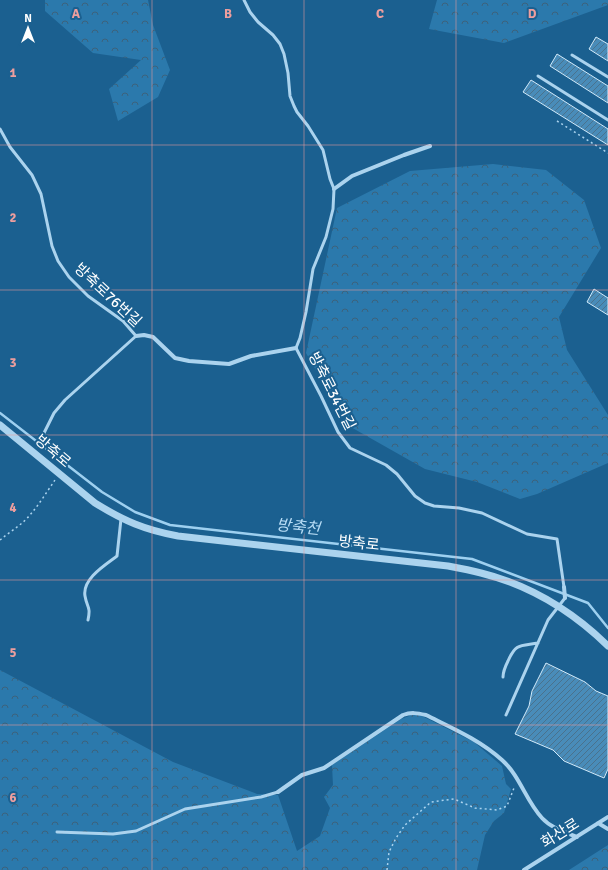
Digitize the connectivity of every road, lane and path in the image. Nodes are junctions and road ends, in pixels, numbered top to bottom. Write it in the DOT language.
graph roads {
  1 [pos="244,0"];
  2 [pos="572,55"];
  3 [pos="538,76"];
  4 [pos="608,77"];
  5 [pos="608,120"];
  6 [pos="557,121"];
  7 [pos="0,129"];
  8 [pos="430,146"];
  9 [pos="608,153"];
  10 [pos="334,189"];
  11 [pos="136,336"];
  12 [pos="296,348"];
  13 [pos="0,425"];
  14 [pos="41,439"];
  15 [pos="38,446"];
  16 [pos="36,455"];
  17 [pos="59,474"];
  18 [pos="121,518"];
  19 [pos="0,540"];
  20 [pos="564,587"];
  21 [pos="565,598"];
  22 [pos="558,607"];
  23 [pos="88,620"];
  24 [pos="538,642"];
  25 [pos="608,646"];
  26 [pos="503,677"];
  27 [pos="506,715"];
  28 [pos="518,780"];
  29 [pos="278,792"];
  30 [pos="608,817"];
  31 [pos="598,823"];
  32 [pos="608,829"];
  33 [pos="57,832"];
  34 [pos="577,837"];
  35 [pos="387,870"];
  36 [pos="525,870"];
  1 -- 10 [label="lane, 방축로34번길"];
  2 -- 4 [label="lane"];
  3 -- 5 [label="lane"];
  6 -- 9 [label="path"];
  7 -- 11 [label="lane, 방축로76번길"];
  8 -- 10 [label="street"];
  10 -- 12 [label="lane, 방축로34번길"];
  11 -- 12 [label="street"];
  11 -- 14 [label="lane, 방축로76번길"];
  12 -- 20 [label="lane, 방축로34번길"];
  13 -- 16 [label="street, 방축로"];
  14 -- 15 [label="street, 방축로76번길"];
  15 -- 16 [label="lane, 방축로76번길"];
  16 -- 17 [label="street, 방축로"];
  17 -- 18 [label="street, 방축로"];
  17 -- 19 [label="path"];
  18 -- 22 [label="street, 방축로"];
  18 -- 23 [label="lane"];
  20 -- 21 [label="street, 방축로34번길"];
  21 -- 22 [label="lane, 방축로34번길"];
  22 -- 24 [label="lane, 방축로34번길"];
  22 -- 25 [label="street, 방축로"];
  24 -- 26 [label="lane"];
  24 -- 27 [label="lane, 방축로34번길"];
  28 -- 29 [label="street"];
  28 -- 34 [label="street"];
  28 -- 35 [label="path"];
  29 -- 33 [label="lane"];
  30 -- 31 [label="street, 화산로"];
  31 -- 32 [label="street"];
  31 -- 34 [label="street, 화산로"];
  34 -- 36 [label="street, 화산로"];
}
